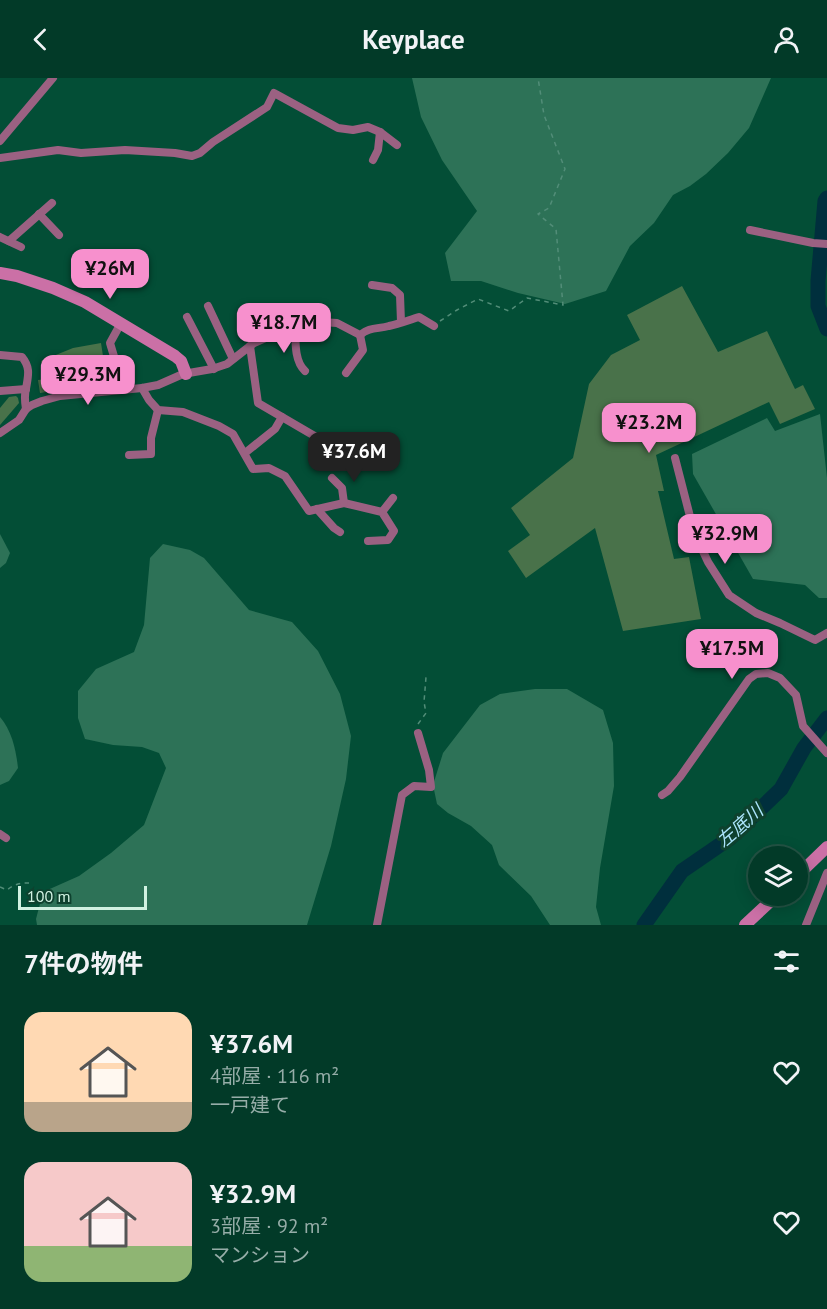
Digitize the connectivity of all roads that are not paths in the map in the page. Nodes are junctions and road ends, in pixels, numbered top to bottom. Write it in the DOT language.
graph roads {
  1 [pos="53,78"];
  2 [pos="380,132"];
  3 [pos="0,141"];
  4 [pos="397,145"];
  5 [pos="0,158"];
  6 [pos="373,160"];
  7 [pos="52,203"];
  8 [pos="39,214"];
  9 [pos="750,230"];
  10 [pos="59,235"];
  11 [pos="4,239"];
  12 [pos="827,244"];
  13 [pos="21,247"];
  14 [pos="0,273"];
  15 [pos="372,285"];
  16 [pos="207,306"];
  17 [pos="186,317"];
  18 [pos="401,321"];
  19 [pos="295,322"];
  20 [pos="121,323"];
  21 [pos="434,326"];
  22 [pos="360,335"];
  23 [pos="250,345"];
  24 [pos="0,355"];
  25 [pos="233,359"];
  26 [pos="214,369"];
  27 [pos="305,370"];
  28 [pos="346,373"];
  29 [pos="186,374"];
  30 [pos="142,388"];
  31 [pos="26,389"];
  32 [pos="124,390"];
  33 [pos="0,391"];
  34 [pos="26,409"];
  35 [pos="158,410"];
  36 [pos="282,417"];
  37 [pos="0,433"];
  38 [pos="330,445"];
  39 [pos="245,453"];
  40 [pos="129,455"];
  41 [pos="675,458"];
  42 [pos="332,478"];
  43 [pos="393,498"];
  44 [pos="344,503"];
  45 [pos="317,509"];
  46 [pos="382,512"];
  47 [pos="340,532"];
  48 [pos="368,542"];
  49 [pos="827,633"];
  50 [pos="418,734"];
  51 [pos="827,753"];
  52 [pos="662,795"];
  53 [pos="827,847"];
  54 [pos="808,865"];
  55 [pos="827,873"];
  56 [pos="765,906"];
  57 [pos="376,925"];
  58 [pos="745,925"];
  59 [pos="806,925"];
  1 -- 3 [label="street"];
  2 -- 4 [label="street"];
  2 -- 5 [label="street"];
  2 -- 6 [label="street"];
  7 -- 8 [label="street"];
  8 -- 10 [label="street"];
  8 -- 11 [label="street"];
  9 -- 12 [label="street"];
  11 -- 13 [label="street"];
  14 -- 20 [label="street"];
  15 -- 18 [label="street"];
  16 -- 25 [label="street"];
  17 -- 26 [label="street"];
  18 -- 21 [label="street"];
  18 -- 22 [label="street"];
  19 -- 22 [label="street"];
  19 -- 23 [label="street"];
  19 -- 27 [label="street"];
  20 -- 29 [label="street"];
  20 -- 32 [label="street"];
  22 -- 28 [label="street"];
  23 -- 25 [label="street"];
  23 -- 36 [label="street"];
  24 -- 31 [label="street"];
  25 -- 26 [label="street"];
  26 -- 29 [label="street"];
  29 -- 30 [label="street"];
  30 -- 32 [label="street"];
  30 -- 35 [label="street"];
  31 -- 33 [label="street"];
  31 -- 34 [label="street"];
  32 -- 34 [label="street"];
  34 -- 37 [label="street"];
  35 -- 39 [label="street"];
  35 -- 40 [label="street"];
  36 -- 38 [label="street"];
  36 -- 39 [label="street"];
  39 -- 45 [label="street"];
  41 -- 49 [label="street"];
  42 -- 44 [label="street"];
  43 -- 46 [label="street"];
  44 -- 45 [label="street"];
  44 -- 46 [label="street"];
  45 -- 47 [label="street"];
  46 -- 48 [label="street"];
  50 -- 57 [label="street"];
  51 -- 52 [label="street"];
  53 -- 54 [label="street"];
  55 -- 59 [label="street"];
  56 -- 58 [label="street"];
}
